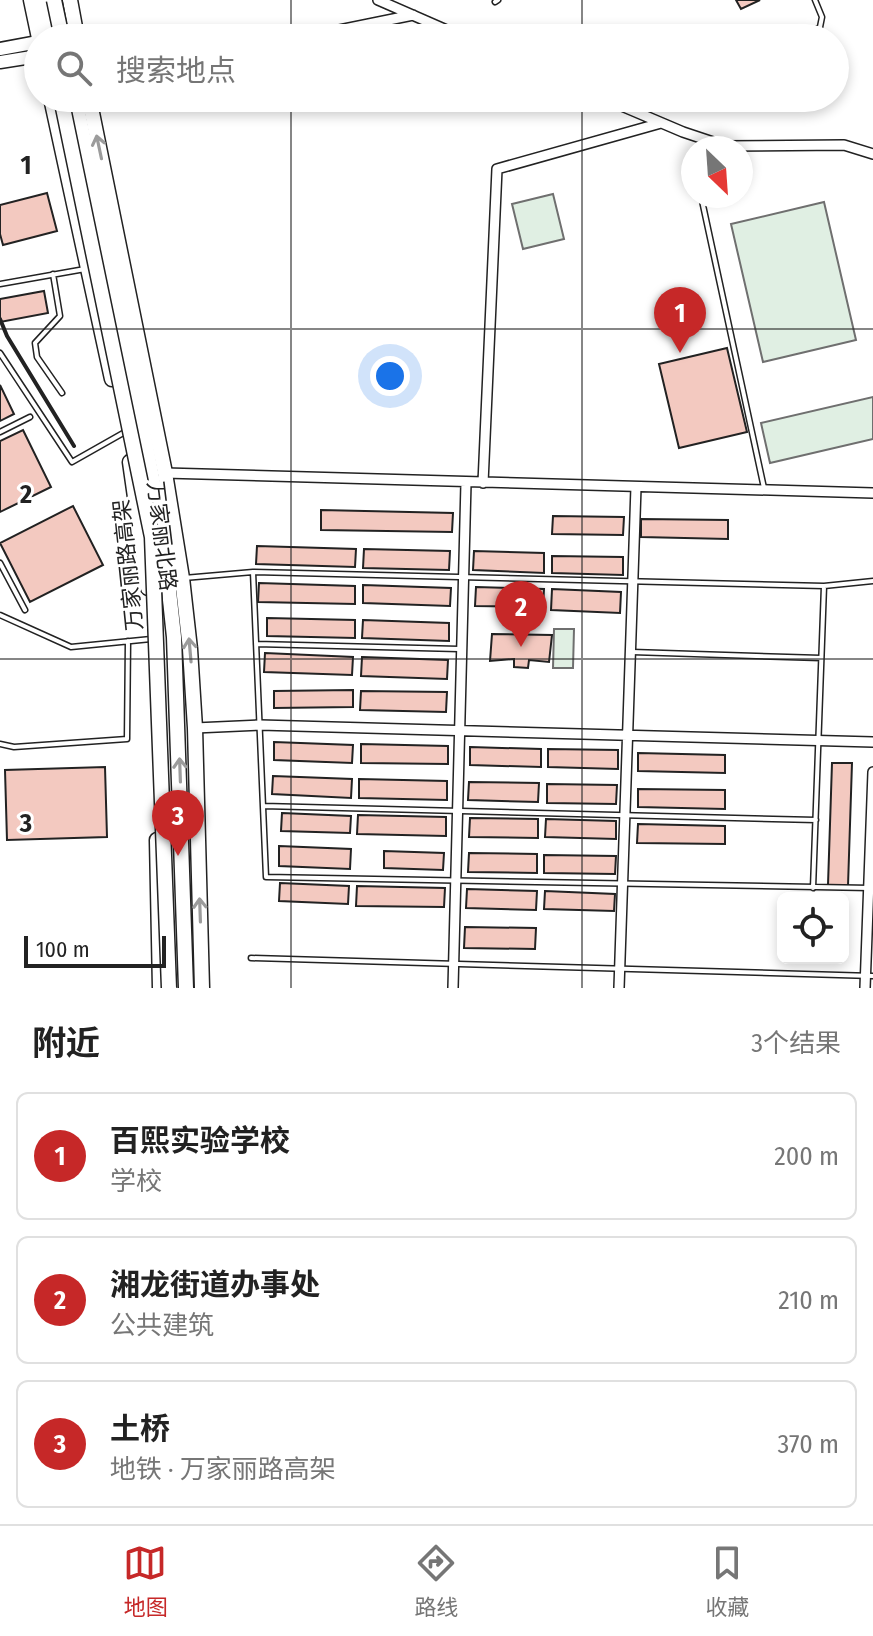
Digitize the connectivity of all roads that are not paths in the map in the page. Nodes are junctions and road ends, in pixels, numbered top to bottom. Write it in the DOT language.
graph roads {
  1 [pos="31,0"];
  2 [pos="41,0"];
  3 [pos="54,0"];
  4 [pos="70,0"];
  5 [pos="378,0"];
  6 [pos="815,0"];
  7 [pos="413,15"];
  8 [pos="35,24"];
  9 [pos="46,24"];
  10 [pos="63,24"];
  11 [pos="69,24"];
  12 [pos="369,24"];
  13 [pos="433,24"];
  14 [pos="821,24"];
  15 [pos="24,43"];
  16 [pos="0,49"];
  17 [pos="24,58"];
  18 [pos="0,62"];
  19 [pos="54,112"];
  20 [pos="64,112"];
  21 [pos="78,112"];
  22 [pos="92,112"];
  23 [pos="635,112"];
  24 [pos="661,123"];
  25 [pos="873,154"];
  26 [pos="704,208"];
  27 [pos="87,269"];
  28 [pos="53,274"];
  29 [pos="0,284"];
  30 [pos="0,353"];
  31 [pos="62,393"];
  32 [pos="30,417"];
  33 [pos="0,432"];
  34 [pos="125,432"];
  35 [pos="165,473"];
  36 [pos="466,483"];
  37 [pos="483,483"];
  38 [pos="636,487"];
  39 [pos="764,490"];
  40 [pos="873,493"];
  41 [pos="0,563"];
  42 [pos="253,572"];
  43 [pos="464,577"];
  44 [pos="182,578"];
  45 [pos="633,580"];
  46 [pos="873,581"];
  47 [pos="824,586"];
  48 [pos="25,610"];
  49 [pos="0,615"];
  50 [pos="151,639"];
  51 [pos="128,641"];
  52 [pos="256,644"];
  53 [pos="462,649"];
  54 [pos="631,652"];
  55 [pos="821,658"];
  56 [pos="260,725"];
  57 [pos="195,728"];
  58 [pos="460,731"];
  59 [pos="628,735"];
  60 [pos="818,741"];
  61 [pos="873,742"];
  62 [pos="0,744"];
  63 [pos="873,772"];
  64 [pos="263,806"];
  65 [pos="458,811"];
  66 [pos="625,815"];
  67 [pos="816,820"];
  68 [pos="456,881"];
  69 [pos="623,884"];
  70 [pos="813,888"];
  71 [pos="871,888"];
  72 [pos="251,958"];
  73 [pos="454,964"];
  74 [pos="620,968"];
  75 [pos="869,976"];
  76 [pos="160,988"];
  77 [pos="169,988"];
  78 [pos="186,988"];
  79 [pos="202,988"];
  80 [pos="453,988"];
  81 [pos="619,988"];
  82 [pos="865,988"];
  1 -- 8 [label="main road"];
  2 -- 9 [label="main road"];
  3 -- 10 [label="main road, bridge"];
  4 -- 11 [label="main road"];
  5 -- 7 [label="street"];
  6 -- 14 [label="lane"];
  7 -- 12 [label="street"];
  7 -- 13 [label="street"];
  15 -- 16 [label="main road"];
  17 -- 18 [label="main road"];
  19 -- 27 [label="main road, 万家丽北路"];
  20 -- 77 [label="main road, 万家丽路高架, bridge"];
  78 -- 21 [label="main road, 万家丽路高架, one-way"];
  35 -- 22 [label="main road, 万家丽北路, one-way"];
  23 -- 24 [label="street"];
  24 -- 25 [label="street"];
  24 -- 37 [label="street"];
  26 -- 39 [label="lane"];
  27 -- 28 [label="lane"];
  27 -- 34 [label="main road, 万家丽北路"];
  28 -- 29 [label="lane"];
  28 -- 31 [label="lane"];
  30 -- 34 [label="lane"];
  32 -- 33 [label="lane"];
  34 -- 50 [label="main road, 万家丽北路"];
  35 -- 36 [label="street"];
  35 -- 44 [label="main road, 万家丽北路"];
  36 -- 37 [label="street"];
  36 -- 43 [label="street"];
  37 -- 38 [label="street"];
  38 -- 39 [label="street"];
  38 -- 45 [label="street"];
  39 -- 40 [label="street"];
  41 -- 48 [label="lane"];
  42 -- 43 [label="lane"];
  42 -- 44 [label="lane"];
  42 -- 52 [label="lane"];
  43 -- 45 [label="lane"];
  43 -- 53 [label="street"];
  57 -- 44 [label="main road, 万家丽北路, one-way"];
  45 -- 47 [label="lane"];
  45 -- 54 [label="street"];
  46 -- 47 [label="lane"];
  47 -- 55 [label="lane"];
  49 -- 51 [label="lane"];
  50 -- 51 [label="lane"];
  50 -- 76 [label="main road, 万家丽北路"];
  51 -- 62 [label="lane"];
  52 -- 53 [label="lane"];
  52 -- 56 [label="lane"];
  53 -- 58 [label="street"];
  54 -- 55 [label="lane"];
  54 -- 59 [label="street"];
  55 -- 60 [label="lane"];
  56 -- 57 [label="street"];
  56 -- 58 [label="street"];
  56 -- 64 [label="lane"];
  79 -- 57 [label="main road, 万家丽北路, one-way"];
  58 -- 59 [label="street"];
  58 -- 65 [label="street"];
  59 -- 60 [label="street"];
  59 -- 66 [label="street"];
  60 -- 61 [label="street"];
  60 -- 67 [label="lane"];
  63 -- 71 [label="street"];
  64 -- 65 [label="lane"];
  64 -- 68 [label="lane"];
  65 -- 66 [label="lane"];
  65 -- 68 [label="street"];
  66 -- 67 [label="lane"];
  66 -- 69 [label="street"];
  67 -- 70 [label="lane"];
  68 -- 69 [label="lane"];
  68 -- 73 [label="street"];
  69 -- 70 [label="lane"];
  69 -- 74 [label="street"];
  70 -- 71 [label="lane"];
  71 -- 75 [label="street"];
  72 -- 73 [label="lane"];
  73 -- 74 [label="lane"];
  73 -- 80 [label="street"];
  74 -- 75 [label="lane"];
  74 -- 81 [label="street"];
  75 -- 82 [label="street"];
}
